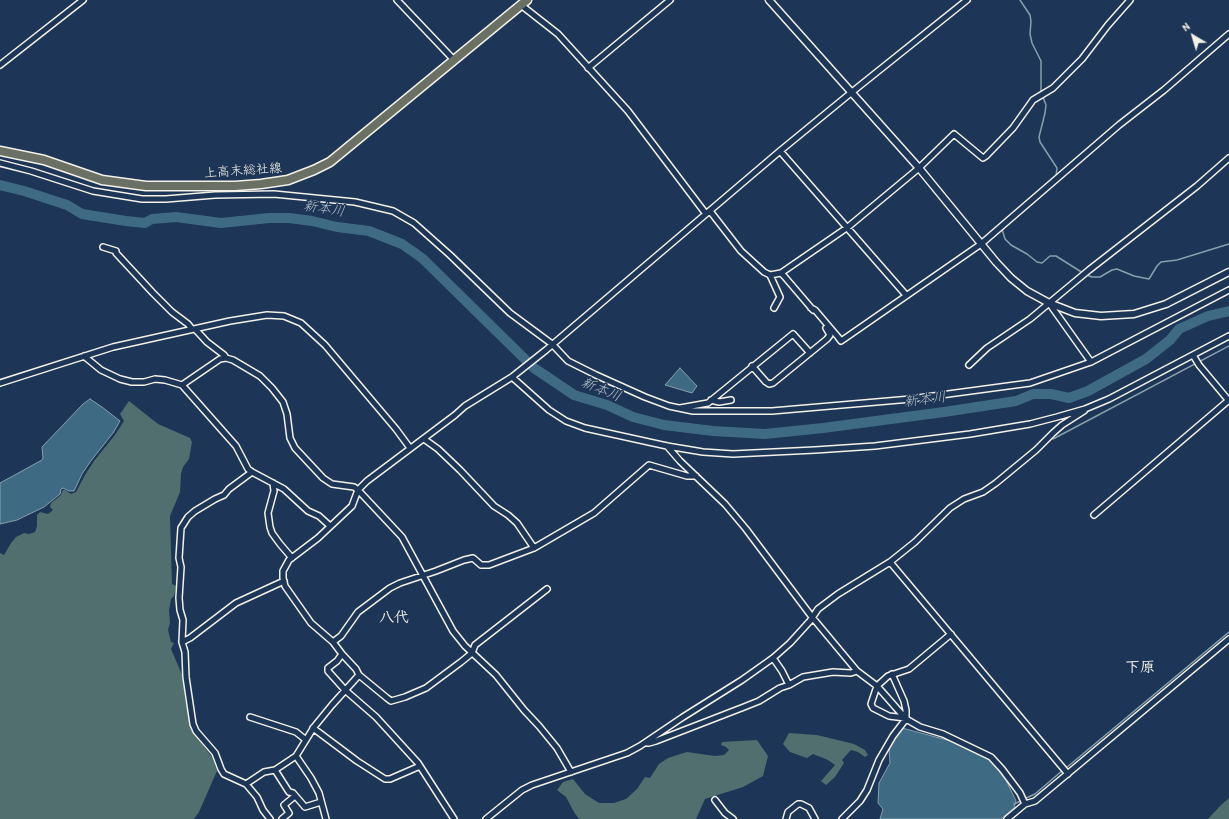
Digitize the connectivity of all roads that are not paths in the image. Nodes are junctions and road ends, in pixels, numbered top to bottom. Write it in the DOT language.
graph roads {
  1 [pos="83,0"];
  2 [pos="397,0"];
  3 [pos="670,0"];
  4 [pos="769,0"];
  5 [pos="968,0"];
  6 [pos="1130,0"];
  7 [pos="524,1"];
  8 [pos="1229,34"];
  9 [pos="454,60"];
  10 [pos="0,65"];
  11 [pos="588,68"];
  12 [pos="852,92"];
  13 [pos="0,151"];
  14 [pos="780,151"];
  15 [pos="1229,158"];
  16 [pos="0,164"];
  17 [pos="919,168"];
  18 [pos="708,212"];
  19 [pos="848,228"];
  20 [pos="981,244"];
  21 [pos="103,247"];
  22 [pos="1229,272"];
  23 [pos="782,273"];
  24 [pos="770,275"];
  25 [pos="1229,290"];
  26 [pos="906,295"];
  27 [pos="1049,303"];
  28 [pos="774,308"];
  29 [pos="811,308"];
  30 [pos="194,329"];
  31 [pos="1229,336"];
  32 [pos="552,344"];
  33 [pos="810,353"];
  34 [pos="1193,355"];
  35 [pos="84,356"];
  36 [pos="226,358"];
  37 [pos="1091,362"];
  38 [pos="969,365"];
  39 [pos="752,366"];
  40 [pos="514,375"];
  41 [pos="0,383"];
  42 [pos="182,385"];
  43 [pos="711,400"];
  44 [pos="731,400"];
  45 [pos="1229,401"];
  46 [pos="679,408"];
  47 [pos="1085,408"];
  48 [pos="424,439"];
  49 [pos="667,446"];
  50 [pos="410,448"];
  51 [pos="252,472"];
  52 [pos="696,476"];
  53 [pos="273,483"];
  54 [pos="358,490"];
  55 [pos="1094,515"];
  56 [pos="330,526"];
  57 [pos="534,548"];
  58 [pos="292,558"];
  59 [pos="890,562"];
  60 [pos="423,576"];
  61 [pos="284,581"];
  62 [pos="547,589"];
  63 [pos="812,616"];
  64 [pos="951,634"];
  65 [pos="1229,639"];
  66 [pos="182,642"];
  67 [pos="333,642"];
  68 [pos="472,653"];
  69 [pos="342,654"];
  70 [pos="772,658"];
  71 [pos="857,671"];
  72 [pos="892,674"];
  73 [pos="359,675"];
  74 [pos="789,685"];
  75 [pos="877,686"];
  76 [pos="345,690"];
  77 [pos="250,717"];
  78 [pos="906,718"];
  79 [pos="313,728"];
  80 [pos="306,740"];
  81 [pos="646,742"];
  82 [pos="296,756"];
  83 [pos="420,766"];
  84 [pos="275,770"];
  85 [pos="571,772"];
  86 [pos="1068,774"];
  87 [pos="246,784"];
  88 [pos="295,796"];
  89 [pos="715,800"];
  90 [pos="321,802"];
  91 [pos="1025,804"];
  92 [pos="270,819"];
  93 [pos="282,819"];
  94 [pos="326,819"];
  95 [pos="454,819"];
  96 [pos="486,819"];
  97 [pos="733,819"];
  98 [pos="786,819"];
  99 [pos="815,819"];
  100 [pos="842,819"];
  101 [pos="1007,819"];
  1 -- 10 [label="street"];
  2 -- 9 [label="street"];
  3 -- 11 [label="street"];
  4 -- 12 [label="street"];
  5 -- 12 [label="street"];
  6 -- 17 [label="street"];
  7 -- 9 [label="main road, 上高末総社線"];
  7 -- 11 [label="street"];
  8 -- 20 [label="street"];
  9 -- 13 [label="main road, 上高末総社線"];
  11 -- 18 [label="street"];
  12 -- 14 [label="street"];
  12 -- 17 [label="street"];
  14 -- 18 [label="street"];
  14 -- 19 [label="street"];
  15 -- 27 [label="street"];
  16 -- 32 [label="street"];
  17 -- 19 [label="street"];
  17 -- 20 [label="street"];
  18 -- 24 [label="street"];
  18 -- 32 [label="street"];
  19 -- 23 [label="street"];
  19 -- 26 [label="street"];
  20 -- 26 [label="street"];
  20 -- 27 [label="street"];
  21 -- 30 [label="street"];
  22 -- 27 [label="street"];
  23 -- 24 [label="street"];
  23 -- 29 [label="street"];
  24 -- 28 [label="street"];
  25 -- 37 [label="street"];
  26 -- 29 [label="street"];
  27 -- 37 [label="street"];
  27 -- 38 [label="street"];
  29 -- 33 [label="street"];
  30 -- 35 [label="street"];
  30 -- 36 [label="street"];
  30 -- 50 [label="street"];
  31 -- 34 [label="street"];
  32 -- 40 [label="street"];
  32 -- 46 [label="street"];
  33 -- 39 [label="street"];
  33 -- 39 [label="street"];
  34 -- 45 [label="street"];
  34 -- 47 [label="street"];
  35 -- 41 [label="street"];
  35 -- 42 [label="street"];
  36 -- 42 [label="street"];
  36 -- 54 [label="street"];
  37 -- 46 [label="street"];
  39 -- 43 [label="street"];
  40 -- 48 [label="street"];
  40 -- 49 [label="street"];
  42 -- 51 [label="street"];
  43 -- 44 [label="street"];
  43 -- 46 [label="street"];
  45 -- 55 [label="street"];
  47 -- 49 [label="street"];
  47 -- 59 [label="street"];
  48 -- 50 [label="street"];
  48 -- 57 [label="street"];
  49 -- 52 [label="street"];
  50 -- 54 [label="street"];
  51 -- 53 [label="street"];
  51 -- 66 [label="street"];
  52 -- 57 [label="street"];
  52 -- 63 [label="street"];
  53 -- 56 [label="street"];
  53 -- 58 [label="street"];
  54 -- 56 [label="street"];
  54 -- 60 [label="street"];
  56 -- 58 [label="street"];
  57 -- 60 [label="street"];
  58 -- 61 [label="street"];
  59 -- 63 [label="street"];
  59 -- 64 [label="street"];
  60 -- 67 [label="street"];
  60 -- 68 [label="street"];
  61 -- 66 [label="street"];
  61 -- 67 [label="street"];
  62 -- 68 [label="street"];
  63 -- 70 [label="street"];
  63 -- 71 [label="street"];
  64 -- 72 [label="street"];
  64 -- 86 [label="street"];
  65 -- 86 [label="street"];
  66 -- 87 [label="street"];
  67 -- 69 [label="street"];
  68 -- 73 [label="street"];
  68 -- 85 [label="street"];
  69 -- 73 [label="street"];
  69 -- 76 [label="street"];
  70 -- 74 [label="street"];
  70 -- 81 [label="street"];
  71 -- 74 [label="street"];
  71 -- 75 [label="street"];
  72 -- 75 [label="street"];
  72 -- 78 [label="street"];
  73 -- 76 [label="street"];
  74 -- 81 [label="street"];
  75 -- 78 [label="street"];
  75 -- 78 [label="street"];
  76 -- 79 [label="street"];
  76 -- 83 [label="street"];
  77 -- 80 [label="street"];
  78 -- 91 [label="street"];
  78 -- 100 [label="street"];
  79 -- 80 [label="street"];
  79 -- 83 [label="street"];
  80 -- 82 [label="street"];
  81 -- 85 [label="street"];
  82 -- 84 [label="street"];
  82 -- 90 [label="street"];
  83 -- 95 [label="street"];
  84 -- 87 [label="street"];
  84 -- 88 [label="street"];
  85 -- 96 [label="street"];
  86 -- 91 [label="street"];
  87 -- 92 [label="street"];
  88 -- 90 [label="street"];
  88 -- 93 [label="street"];
  89 -- 97 [label="street"];
  90 -- 94 [label="street"];
  91 -- 101 [label="street"];
  98 -- 99 [label="street"];
}
